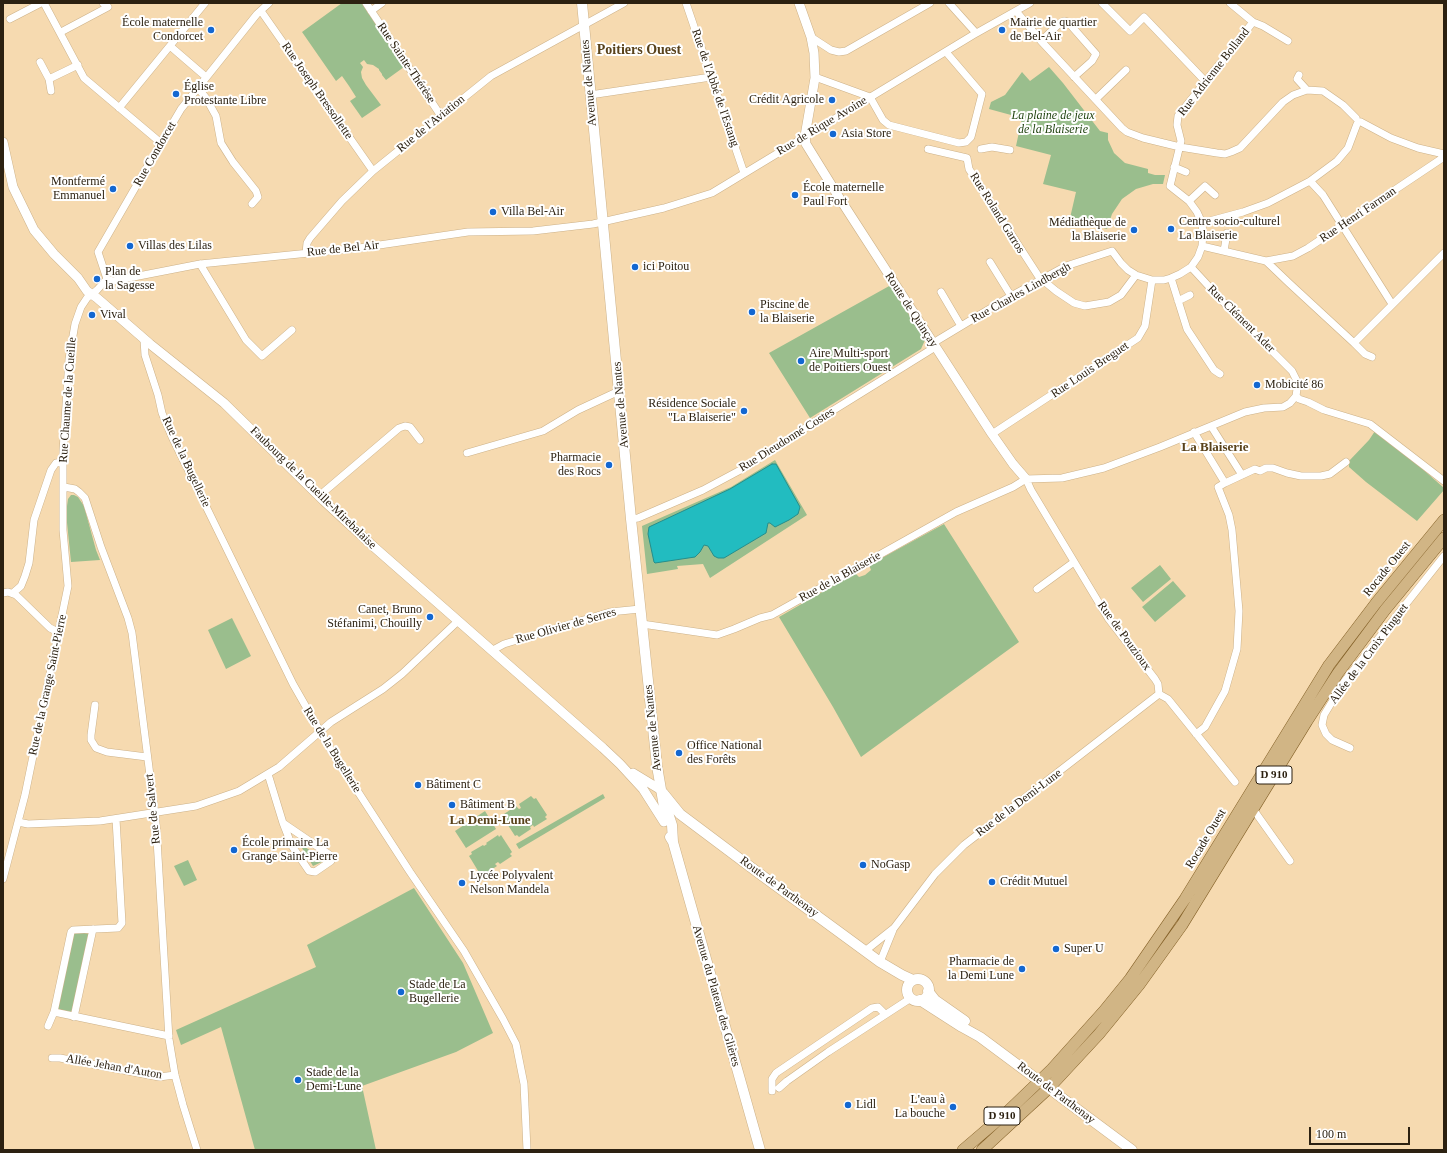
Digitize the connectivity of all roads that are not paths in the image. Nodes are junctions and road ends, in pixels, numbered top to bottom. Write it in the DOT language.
graph roads {
  1 [pos="41,3"];
  2 [pos="44,3"];
  3 [pos="103,3"];
  4 [pos="205,3"];
  5 [pos="269,3"];
  6 [pos="366,3"];
  7 [pos="382,3"];
  8 [pos="582,3"];
  9 [pos="624,3"];
  10 [pos="686,3"];
  11 [pos="799,3"];
  12 [pos="930,3"];
  13 [pos="949,3"];
  14 [pos="1030,3"];
  15 [pos="1102,3"];
  16 [pos="1230,3"];
  17 [pos="261,11"];
  18 [pos="371,11"];
  19 [pos="1016,11"];
  20 [pos="10,19"];
  21 [pos="1253,22"];
  22 [pos="584,24"];
  23 [pos="61,32"];
  24 [pos="976,34"];
  25 [pos="811,37"];
  26 [pos="1040,41"];
  27 [pos="1288,41"];
  28 [pos="170,46"];
  29 [pos="946,52"];
  30 [pos="40,62"];
  31 [pos="78,65"];
  32 [pos="1126,70"];
  33 [pos="1299,75"];
  34 [pos="206,77"];
  35 [pos="711,77"];
  36 [pos="815,77"];
  37 [pos="1074,77"];
  38 [pos="49,80"];
  39 [pos="1206,82"];
  40 [pos="198,88"];
  41 [pos="1307,90"];
  42 [pos="52,91"];
  43 [pos="590,95"];
  44 [pos="870,96"];
  45 [pos="1096,100"];
  46 [pos="119,108"];
  47 [pos="441,116"];
  48 [pos="1358,121"];
  49 [pos="805,136"];
  50 [pos="3,142"];
  51 [pos="161,143"];
  52 [pos="1180,146"];
  53 [pos="981,149"];
  54 [pos="928,150"];
  55 [pos="1010,150"];
  56 [pos="1444,155"];
  57 [pos="1174,167"];
  58 [pos="374,171"];
  59 [pos="1186,172"];
  60 [pos="744,173"];
  61 [pos="1310,181"];
  62 [pos="1215,195"];
  63 [pos="1189,201"];
  64 [pos="252,204"];
  65 [pos="602,221"];
  66 [pos="1202,223"];
  67 [pos="1343,225"];
  68 [pos="1227,233"];
  69 [pos="1202,246"];
  70 [pos="1224,251"];
  71 [pos="306,253"];
  72 [pos="1444,253"];
  73 [pos="1266,261"];
  74 [pos="990,262"];
  75 [pos="200,264"];
  76 [pos="1191,266"];
  77 [pos="1136,275"];
  78 [pos="1171,278"];
  79 [pos="110,280"];
  80 [pos="1041,280"];
  81 [pos="1152,280"];
  82 [pos="941,292"];
  83 [pos="91,294"];
  84 [pos="1190,295"];
  85 [pos="1011,296"];
  86 [pos="1178,301"];
  87 [pos="1392,304"];
  88 [pos="961,326"];
  89 [pos="292,330"];
  90 [pos="144,340"];
  91 [pos="1354,343"];
  92 [pos="933,344"];
  93 [pos="1372,357"];
  94 [pos="1220,374"];
  95 [pos="619,390"];
  96 [pos="1296,396"];
  97 [pos="1212,426"];
  98 [pos="1194,432"];
  99 [pos="992,434"];
  100 [pos="420,440"];
  101 [pos="467,453"];
  102 [pos="63,462"];
  103 [pos="1346,462"];
  104 [pos="1242,475"];
  105 [pos="1442,478"];
  106 [pos="1026,479"];
  107 [pos="1225,483"];
  108 [pos="64,487"];
  109 [pos="319,496"];
  110 [pos="631,519"];
  111 [pos="1444,520"];
  112 [pos="1444,538"];
  113 [pos="1444,556"];
  114 [pos="1074,562"];
  115 [pos="1037,589"];
  116 [pos="3,593"];
  117 [pos="13,593"];
  118 [pos="640,608"];
  119 [pos="458,621"];
  120 [pos="642,624"];
  121 [pos="58,632"];
  122 [pos="493,650"];
  123 [pos="1160,694"];
  124 [pos="95,705"];
  125 [pos="320,732"];
  126 [pos="1196,734"];
  127 [pos="1350,748"];
  128 [pos="148,757"];
  129 [pos="620,764"];
  130 [pos="268,774"];
  131 [pos="1235,782"];
  132 [pos="643,789"];
  133 [pos="661,790"];
  134 [pos="664,807"];
  135 [pos="1253,809"];
  136 [pos="155,812"];
  137 [pos="678,812"];
  138 [pos="116,819"];
  139 [pos="18,822"];
  140 [pos="664,822"];
  141 [pos="284,824"];
  142 [pos="673,842"];
  143 [pos="1290,861"];
  144 [pos="4,876"];
  145 [pos="93,928"];
  146 [pos="894,928"];
  147 [pos="865,951"];
  148 [pos="880,962"];
  149 [pos="913,980"];
  150 [pos="928,991"];
  151 [pos="913,996"];
  152 [pos="54,1012"];
  153 [pos="885,1014"];
  154 [pos="74,1017"];
  155 [pos="48,1026"];
  156 [pos="169,1036"];
  157 [pos="980,1037"];
  158 [pos="52,1058"];
  159 [pos="175,1075"];
  160 [pos="1040,1081"];
  161 [pos="1049,1088"];
  162 [pos="198,1150"];
  163 [pos="527,1150"];
  164 [pos="760,1150"];
  165 [pos="963,1150"];
  166 [pos="982,1150"];
  167 [pos="1132,1150"];
  1 -- 20 [label="street"];
  2 -- 23 [label="street"];
  3 -- 23 [label="street"];
  4 -- 28 [label="street"];
  5 -- 17 [label="street, Rue Condorcet"];
  6 -- 18 [label="street, Rue Sainte-Thérèse"];
  7 -- 18 [label="street, Rue Sainte-Thérèse"];
  8 -- 22 [label="main road, Avenue de Nantes"];
  9 -- 22 [label="street, Rue de l'Aviation"];
  10 -- 35 [label="street, Rue de l'Abbé de l'Estang"];
  11 -- 25 [label="street"];
  12 -- 25 [label="street"];
  13 -- 24 [label="street"];
  14 -- 19 [label="street, Rue de Rique Avoine"];
  15 -- 39 [label="street"];
  16 -- 21 [label="street"];
  17 -- 34 [label="street, Rue Condorcet"];
  17 -- 58 [label="street, Rue Joseph Bressollette"];
  18 -- 47 [label="street, Rue Sainte-Thérèse"];
  19 -- 24 [label="street, Rue de Rique Avoine"];
  19 -- 26 [label="street"];
  21 -- 27 [label="street"];
  21 -- 39 [label="street, Rue Adrienne Bolland"];
  22 -- 43 [label="main road, Avenue de Nantes"];
  22 -- 47 [label="street, Rue de l'Aviation"];
  23 -- 31 [label="street"];
  24 -- 29 [label="street, Rue de Rique Avoine"];
  25 -- 36 [label="street"];
  26 -- 37 [label="street"];
  26 -- 37 [label="street"];
  28 -- 34 [label="street"];
  28 -- 46 [label="street"];
  29 -- 44 [label="street, Rue de Rique Avoine"];
  29 -- 44 [label="street"];
  30 -- 38 [label="street"];
  31 -- 38 [label="street"];
  31 -- 46 [label="street"];
  32 -- 45 [label="street"];
  33 -- 41 [label="street"];
  34 -- 40 [label="street, Rue Condorcet"];
  35 -- 43 [label="street"];
  35 -- 60 [label="street, Rue de l'Abbé de l'Estang"];
  36 -- 44 [label="street"];
  36 -- 49 [label="street"];
  37 -- 45 [label="street"];
  38 -- 42 [label="street"];
  39 -- 52 [label="street, Rue Adrienne Bolland"];
  40 -- 51 [label="street, Rue Condorcet"];
  40 -- 64 [label="street"];
  41 -- 48 [label="street"];
  41 -- 52 [label="street"];
  43 -- 65 [label="main road, Avenue de Nantes"];
  44 -- 49 [label="street, Rue de Rique Avoine"];
  45 -- 52 [label="street"];
  46 -- 51 [label="street"];
  47 -- 58 [label="street, Rue de l'Aviation"];
  48 -- 56 [label="street"];
  48 -- 61 [label="street"];
  49 -- 60 [label="street, Rue de Rique Avoine"];
  49 -- 92 [label="street, Route de Quinçay"];
  50 -- 83 [label="street, Faubourg de la Cueille-Mirebalaise"];
  51 -- 79 [label="street, Rue Condorcet"];
  52 -- 57 [label="street"];
  53 -- 55 [label="street"];
  54 -- 80 [label="street, Rue Roland Garros"];
  56 -- 67 [label="street, Rue Henri Farman"];
  57 -- 59 [label="street"];
  57 -- 63 [label="street"];
  58 -- 71 [label="street, Rue de l'Aviation"];
  60 -- 65 [label="street, Rue de Rique Avoine"];
  61 -- 66 [label="street"];
  61 -- 67 [label="street"];
  62 -- 63 [label="street"];
  63 -- 66 [label="street"];
  65 -- 71 [label="street, Rue de Bel Air"];
  65 -- 95 [label="main road, Avenue de Nantes"];
  66 -- 69 [label="street"];
  67 -- 73 [label="street, Rue Henri Farman"];
  67 -- 87 [label="street"];
  68 -- 70 [label="street"];
  69 -- 70 [label="street"];
  69 -- 76 [label="street"];
  70 -- 73 [label="street"];
  71 -- 75 [label="street, Rue de Bel Air"];
  72 -- 87 [label="street"];
  73 -- 91 [label="street"];
  74 -- 85 [label="street"];
  75 -- 79 [label="street, Rue de Bel Air"];
  75 -- 89 [label="street"];
  76 -- 78 [label="street"];
  76 -- 96 [label="street, Rue Clément Ader"];
  77 -- 80 [label="street, Rue Charles Lindbergh"];
  77 -- 80 [label="street"];
  77 -- 81 [label="street"];
  78 -- 81 [label="street"];
  78 -- 86 [label="street"];
  79 -- 83 [label="street"];
  80 -- 85 [label="street, Rue Charles Lindbergh"];
  81 -- 99 [label="street, Rue Louis Breguet"];
  82 -- 88 [label="street"];
  83 -- 90 [label="street, Faubourg de la Cueille-Mirebalaise"];
  83 -- 102 [label="street, Rue Chaume de la Cueille"];
  84 -- 86 [label="street"];
  85 -- 88 [label="street, Rue Charles Lindbergh"];
  86 -- 94 [label="street"];
  87 -- 91 [label="street"];
  88 -- 92 [label="street, Rue Charles Lindbergh"];
  90 -- 109 [label="street, Faubourg de la Cueille-Mirebalaise"];
  90 -- 125 [label="street, Rue de la Bugellerie"];
  91 -- 93 [label="street"];
  92 -- 99 [label="street, Route de Quinçay"];
  92 -- 110 [label="street, Rue Dieudonné Costes"];
  95 -- 101 [label="street"];
  95 -- 110 [label="main road, Avenue de Nantes"];
  96 -- 97 [label="street"];
  96 -- 105 [label="street"];
  97 -- 98 [label="street"];
  97 -- 104 [label="street"];
  98 -- 106 [label="street"];
  98 -- 107 [label="street"];
  99 -- 106 [label="street, Route de Quinçay"];
  100 -- 109 [label="street"];
  102 -- 108 [label="street, Rue Chaume de la Cueille"];
  102 -- 117 [label="street"];
  103 -- 104 [label="street"];
  104 -- 107 [label="street"];
  106 -- 114 [label="street, Rue de Pouzioux"];
  106 -- 120 [label="street, Rue de la Blaiserie"];
  107 -- 126 [label="street"];
  108 -- 121 [label="street, Rue de la Grange Saint-Pierre"];
  108 -- 128 [label="street, Rue de Salvert"];
  109 -- 119 [label="street, Faubourg de la Cueille-Mirebalaise"];
  110 -- 118 [label="main road, Avenue de Nantes"];
  111 -- 160 [label="main road, Rocade Ouest / D 910"];
  112 -- 135 [label="main road, Rocade Ouest / D 910"];
  113 -- 127 [label="street, Allée de la Croix Pinguet"];
  114 -- 115 [label="street"];
  114 -- 123 [label="street, Rue de Pouzioux"];
  116 -- 117 [label="street"];
  117 -- 121 [label="street"];
  118 -- 120 [label="main road, Avenue de Nantes"];
  118 -- 122 [label="street, Rue Olivier de Serres"];
  119 -- 122 [label="street, Faubourg de la Cueille-Mirebalaise"];
  119 -- 125 [label="street"];
  120 -- 133 [label="main road, Avenue de Nantes"];
  121 -- 139 [label="street, Rue de la Grange Saint-Pierre"];
  122 -- 129 [label="street"];
  123 -- 126 [label="street, Rue de Pouzioux"];
  123 -- 146 [label="street, Rue de la Demi-Lune"];
  124 -- 128 [label="street"];
  125 -- 130 [label="street"];
  125 -- 163 [label="street, Rue de la Bugellerie"];
  126 -- 131 [label="street, Rue de Pouzioux"];
  128 -- 136 [label="street, Rue de Salvert"];
  129 -- 132 [label="street"];
  129 -- 133 [label="street"];
  130 -- 136 [label="street"];
  130 -- 141 [label="street"];
  132 -- 134 [label="street"];
  132 -- 140 [label="street"];
  133 -- 134 [label="main road, Avenue de Nantes"];
  133 -- 137 [label="main road, Route de Parthenay"];
  134 -- 137 [label="main road, Route de Parthenay"];
  134 -- 140 [label="main road, Avenue du Plateau des Glières"];
  134 -- 142 [label="main road, Avenue du Plateau des Glières"];
  135 -- 143 [label="street"];
  135 -- 161 [label="main road, Rocade Ouest / D 910"];
  136 -- 138 [label="street"];
  136 -- 156 [label="street, Rue de Salvert"];
  137 -- 147 [label="main road, Route de Parthenay"];
  138 -- 139 [label="street"];
  138 -- 145 [label="street"];
  139 -- 144 [label="street, Rue de la Grange Saint-Pierre"];
  140 -- 142 [label="main road, Avenue du Plateau des Glières"];
  141 -- 141 [label="street"];
  142 -- 164 [label="main road, Avenue du Plateau des Glières"];
  145 -- 152 [label="street"];
  145 -- 154 [label="street"];
  146 -- 147 [label="street, Rue de la Demi-Lune"];
  146 -- 148 [label="street, Rue de la Demi-Lune"];
  147 -- 148 [label="main road, Route de Parthenay"];
  148 -- 149 [label="main road, Route de Parthenay"];
  148 -- 151 [label="main road, Route de Parthenay"];
  149 -- 150 [label="main road"];
  149 -- 151 [label="main road"];
  150 -- 151 [label="main road"];
  150 -- 157 [label="main road, Route de Parthenay"];
  151 -- 153 [label="street"];
  151 -- 157 [label="main road, Route de Parthenay"];
  152 -- 154 [label="street"];
  152 -- 155 [label="street"];
  153 -- 153 [label="street"];
  154 -- 156 [label="street"];
  156 -- 159 [label="street, Rue de Salvert"];
  157 -- 160 [label="main road, Route de Parthenay"];
  158 -- 159 [label="street, Allée Jehan d'Auton"];
  159 -- 162 [label="street, Rue de Salvert"];
  160 -- 161 [label="main road, Route de Parthenay"];
  160 -- 165 [label="main road, Rocade Ouest / D 910"];
  161 -- 166 [label="main road, D 910"];
  161 -- 167 [label="main road, Route de Parthenay"];
}
